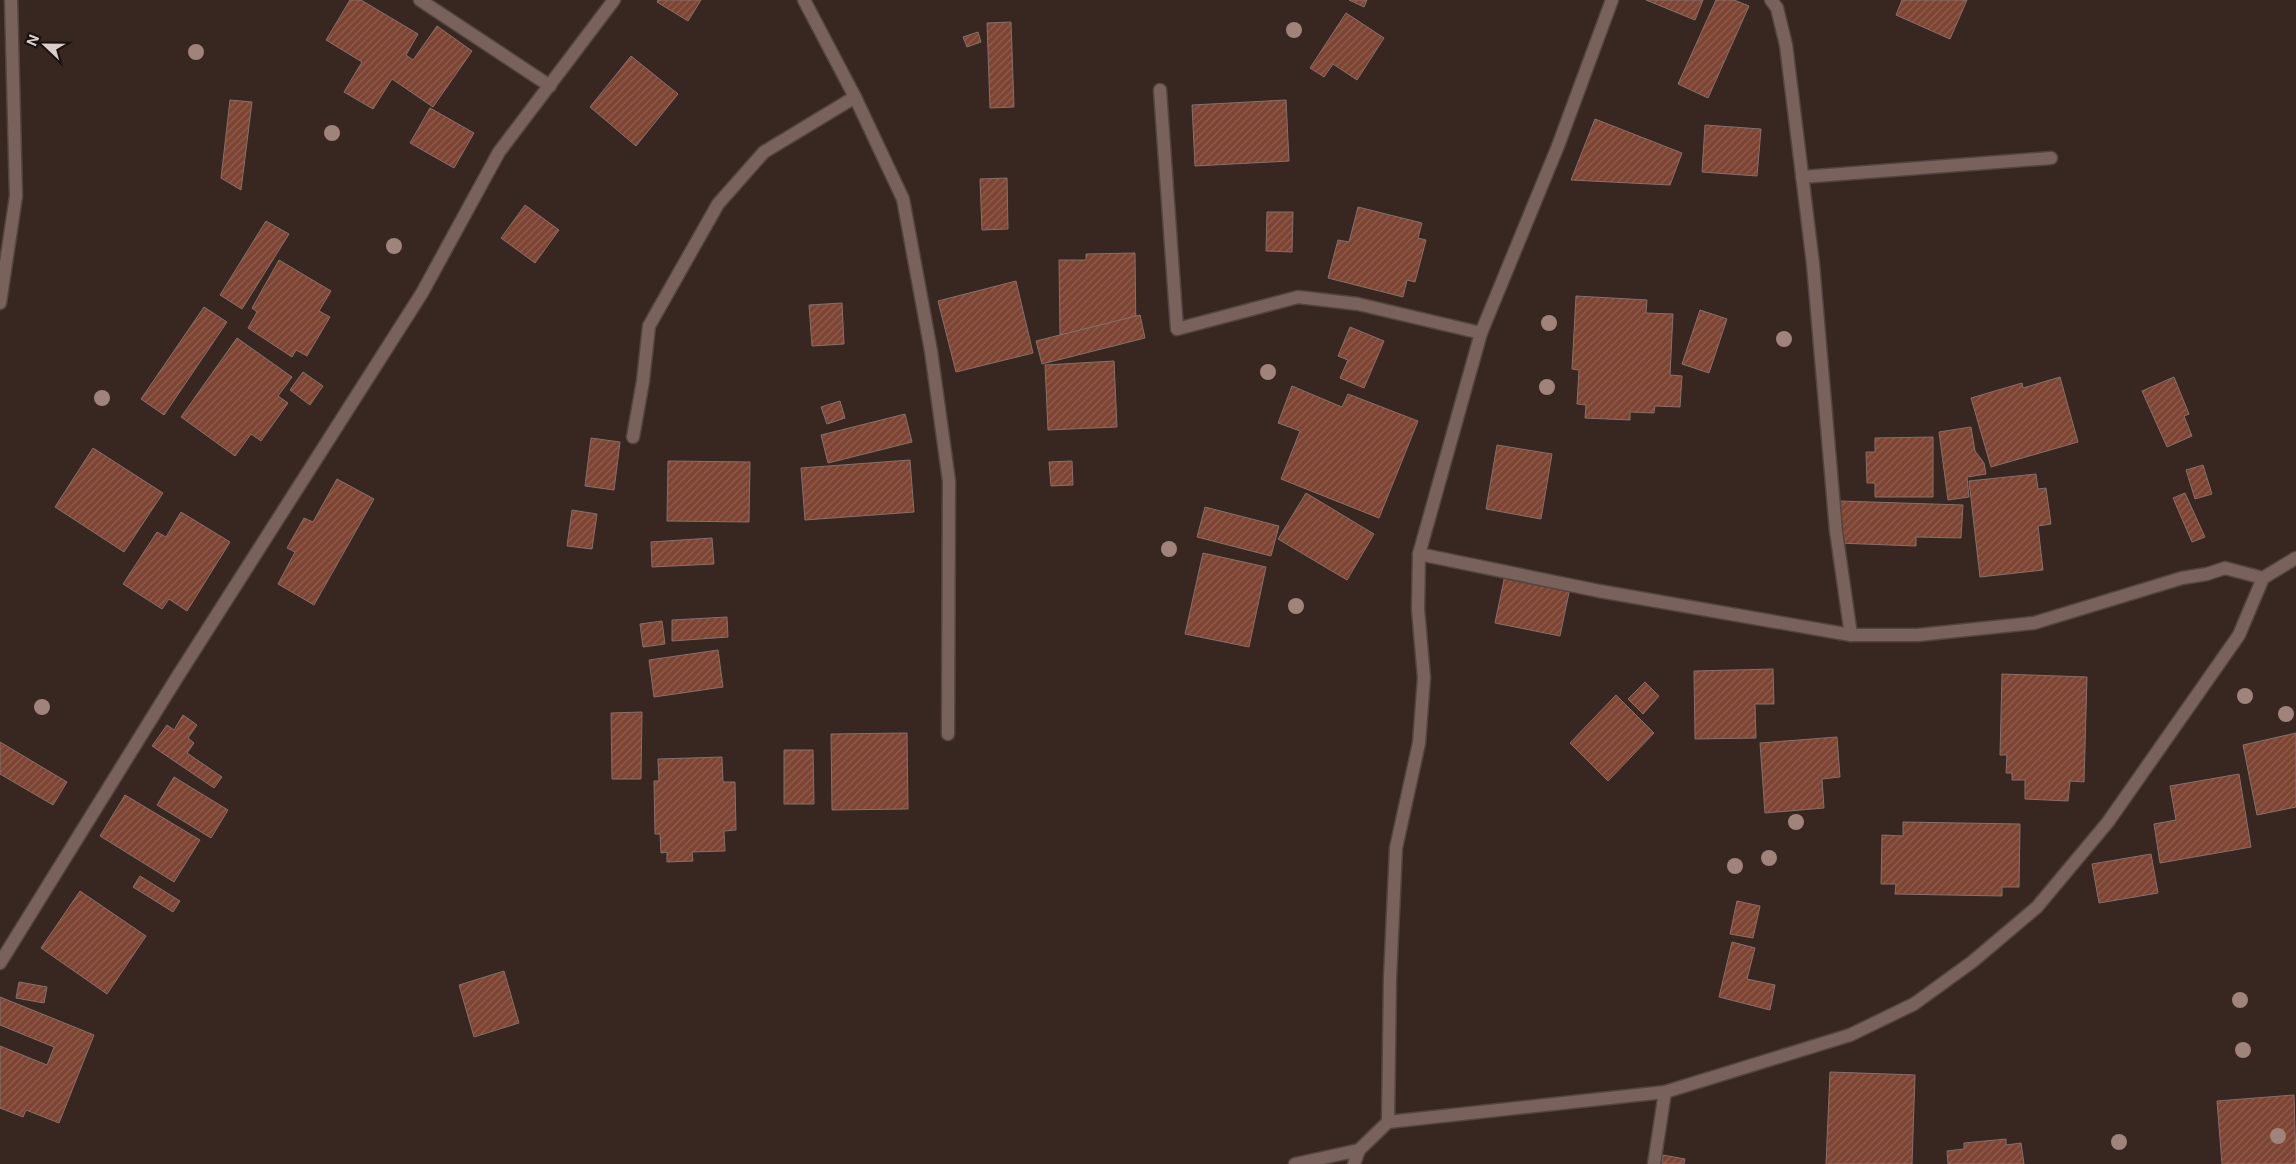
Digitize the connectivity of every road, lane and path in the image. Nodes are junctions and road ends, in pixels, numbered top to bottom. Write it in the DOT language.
graph roads {
  1 [pos="11,0"];
  2 [pos="420,0"];
  3 [pos="614,0"];
  4 [pos="804,0"];
  5 [pos="1612,0"];
  6 [pos="1770,0"];
  7 [pos="550,86"];
  8 [pos="1160,90"];
  9 [pos="856,96"];
  10 [pos="2051,158"];
  11 [pos="1802,177"];
  12 [pos="0,303"];
  13 [pos="1481,334"];
  14 [pos="633,437"];
  15 [pos="1419,554"];
  16 [pos="2296,558"];
  17 [pos="2263,578"];
  18 [pos="1851,635"];
  19 [pos="948,734"];
  20 [pos="0,963"];
  21 [pos="1665,1092"];
  22 [pos="1388,1122"];
  23 [pos="1359,1150"];
  24 [pos="1296,1164"];
  25 [pos="1354,1164"];
  26 [pos="1654,1164"];
  1 -- 12 [label="street"];
  2 -- 7 [label="street"];
  3 -- 7 [label="street"];
  4 -- 9 [label="street"];
  5 -- 13 [label="street"];
  6 -- 11 [label="street"];
  7 -- 20 [label="street"];
  8 -- 13 [label="street"];
  9 -- 14 [label="street"];
  9 -- 19 [label="street"];
  10 -- 11 [label="street"];
  11 -- 18 [label="street"];
  13 -- 15 [label="street"];
  15 -- 18 [label="street"];
  15 -- 22 [label="street"];
  16 -- 17 [label="street"];
  17 -- 18 [label="street"];
  17 -- 21 [label="street"];
  21 -- 22 [label="street"];
  21 -- 26 [label="street"];
  22 -- 23 [label="street"];
  23 -- 24 [label="street"];
  23 -- 25 [label="street"];
}
